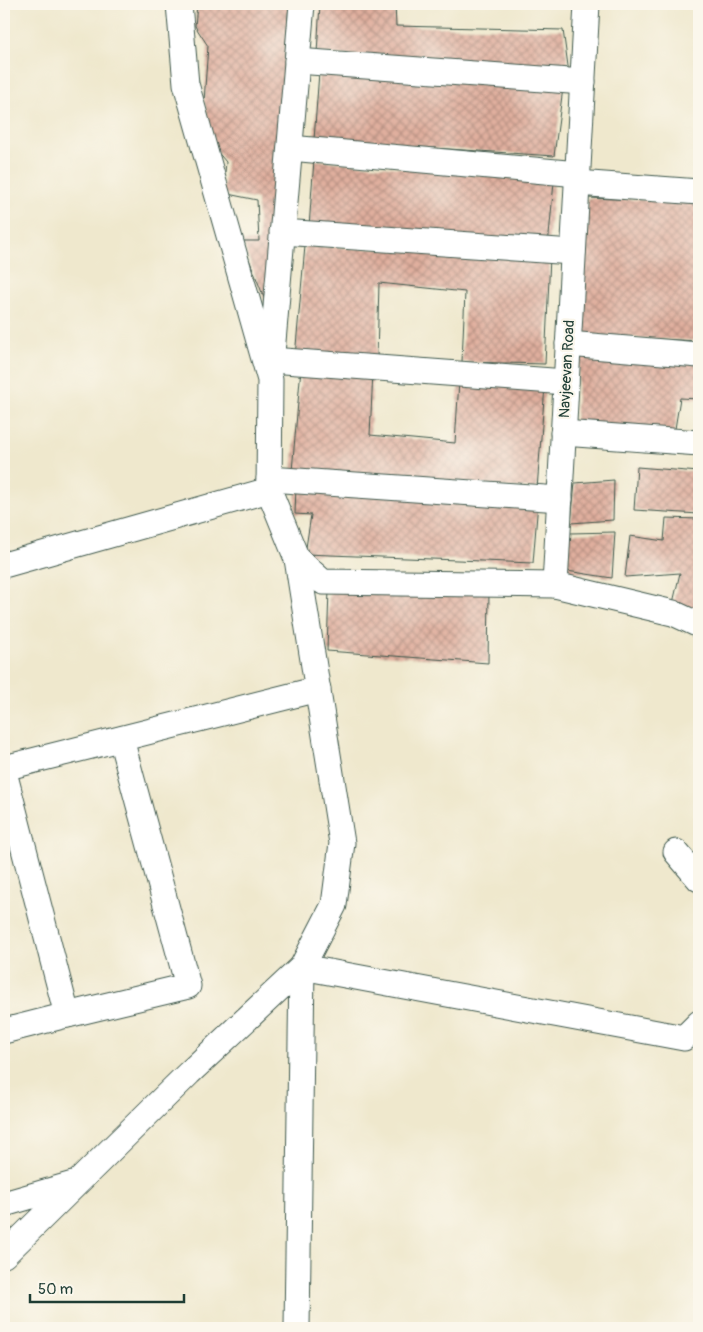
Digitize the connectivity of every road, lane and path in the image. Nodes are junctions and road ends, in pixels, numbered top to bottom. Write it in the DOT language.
graph roads {
  1 [pos="179,4"];
  2 [pos="302,4"];
  3 [pos="587,4"];
  4 [pos="297,61"];
  5 [pos="583,82"];
  6 [pos="290,148"];
  7 [pos="577,179"];
  8 [pos="699,192"];
  9 [pos="282,232"];
  10 [pos="573,252"];
  11 [pos="568,344"];
  12 [pos="699,355"];
  13 [pos="270,370"];
  14 [pos="566,382"];
  15 [pos="563,433"];
  16 [pos="699,443"];
  17 [pos="269,484"];
  18 [pos="560,499"];
  19 [pos="298,559"];
  20 [pos="4,565"];
  21 [pos="555,585"];
  22 [pos="699,624"];
  23 [pos="318,689"];
  24 [pos="121,739"];
  25 [pos="4,768"];
  26 [pos="4,772"];
  27 [pos="676,852"];
  28 [pos="699,879"];
  29 [pos="302,967"];
  30 [pos="67,1015"];
  31 [pos="699,1023"];
  32 [pos="4,1031"];
  33 [pos="78,1182"];
  34 [pos="4,1204"];
  35 [pos="4,1255"];
  36 [pos="297,1328"];
  1 -- 13 [label="street"];
  2 -- 4 [label="street"];
  3 -- 5 [label="street, Navjeevan Road"];
  4 -- 5 [label="street"];
  4 -- 6 [label="street"];
  5 -- 7 [label="street, Navjeevan Road"];
  6 -- 7 [label="street"];
  6 -- 9 [label="street"];
  7 -- 8 [label="street"];
  7 -- 10 [label="street, Navjeevan Road"];
  9 -- 10 [label="street"];
  9 -- 13 [label="street"];
  10 -- 11 [label="street, Navjeevan Road"];
  11 -- 12 [label="street"];
  11 -- 14 [label="street, Navjeevan Road"];
  13 -- 14 [label="street"];
  13 -- 17 [label="street"];
  14 -- 15 [label="street, Navjeevan Road"];
  15 -- 16 [label="street"];
  15 -- 18 [label="street, Navjeevan Road"];
  17 -- 18 [label="street"];
  17 -- 19 [label="street"];
  17 -- 20 [label="street"];
  18 -- 21 [label="street, Navjeevan Road"];
  19 -- 21 [label="street"];
  19 -- 23 [label="street"];
  21 -- 22 [label="street"];
  23 -- 24 [label="street"];
  23 -- 29 [label="street"];
  24 -- 25 [label="street"];
  24 -- 30 [label="street"];
  26 -- 30 [label="street"];
  27 -- 28 [label="street"];
  29 -- 31 [label="street"];
  29 -- 33 [label="street"];
  29 -- 36 [label="street"];
  30 -- 32 [label="street"];
  33 -- 34 [label="street"];
  33 -- 35 [label="street"];
}
